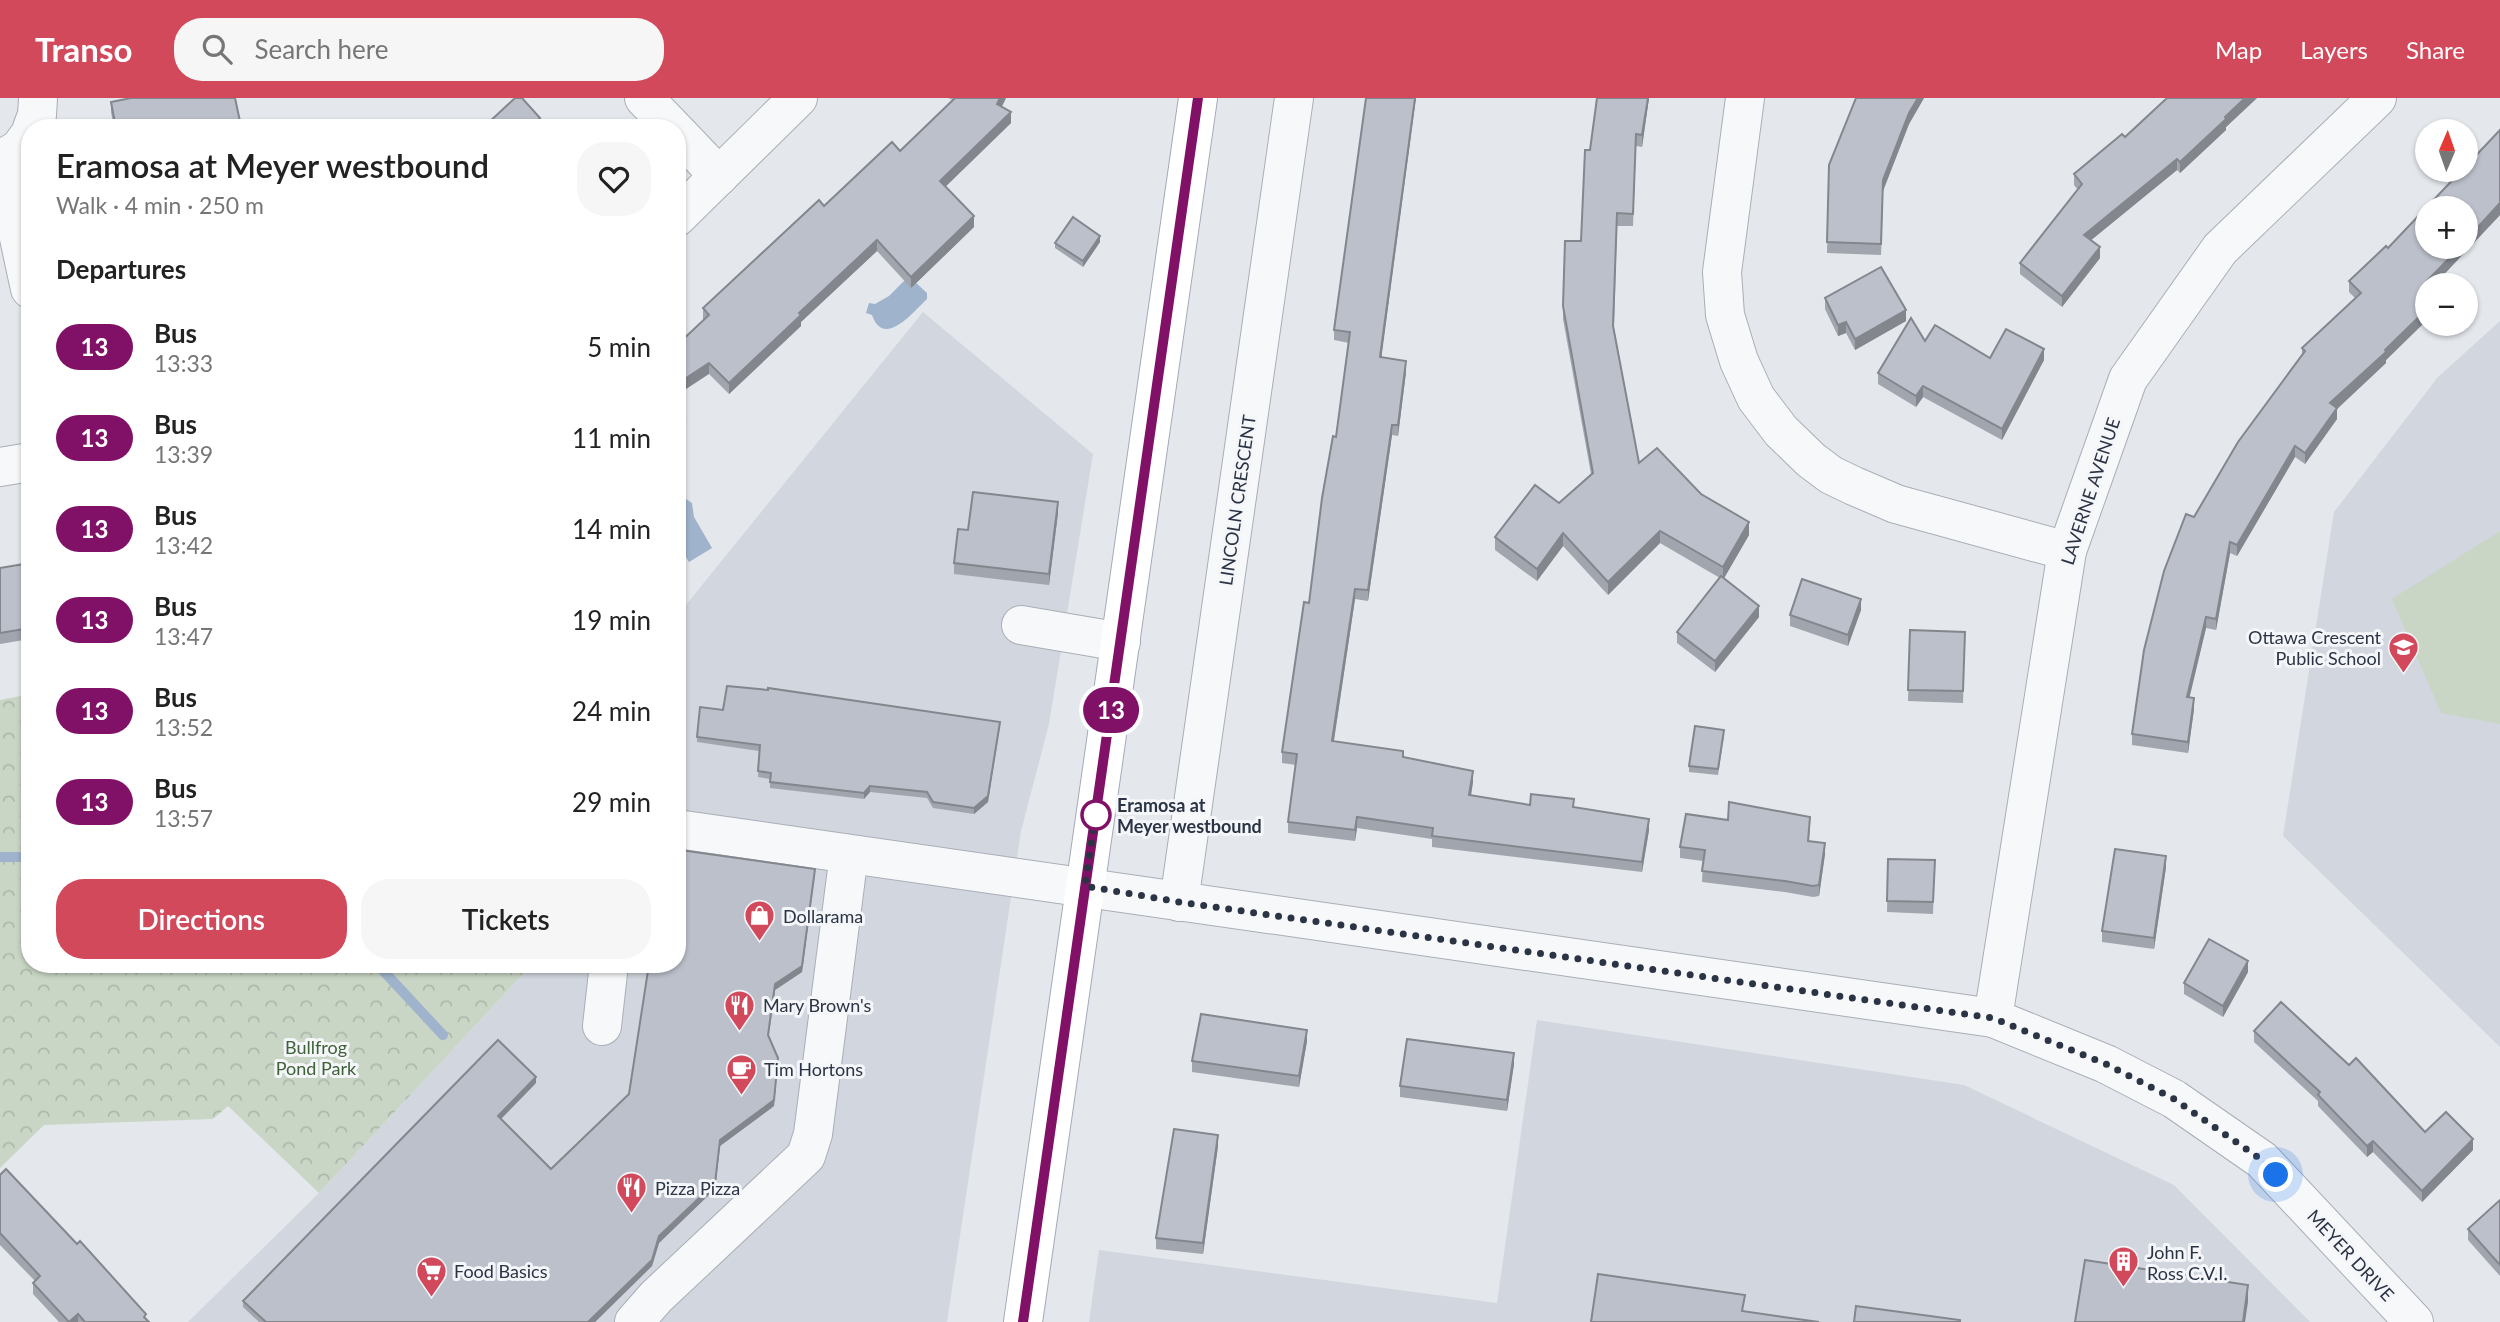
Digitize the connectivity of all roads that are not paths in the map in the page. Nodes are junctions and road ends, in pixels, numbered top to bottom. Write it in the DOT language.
graph roads {
  1 [pos="38,98"];
  2 [pos="644,98"];
  3 [pos="798,98"];
  4 [pos="1198,98"];
  5 [pos="1294,98"];
  6 [pos="1745,98"];
  7 [pos="2377,98"];
  8 [pos="35,119"];
  9 [pos="664,119"];
  10 [pos="686,141"];
  11 [pos="21,146"];
  12 [pos="1,160"];
  13 [pos="719,176"];
  14 [pos="686,208"];
  15 [pos="21,249"];
  16 [pos="21,463"];
  17 [pos="0,467"];
  18 [pos="2067,551"];
  19 [pos="1021,625"];
  20 [pos="1121,642"];
  21 [pos="686,830"];
  22 [pos="849,854"];
  23 [pos="1085,886"];
  24 [pos="1179,902"];
  25 [pos="608,973"];
  26 [pos="1993,1018"];
  27 [pos="602,1026"];
  28 [pos="634,1322"];
  29 [pos="1023,1322"];
  30 [pos="2414,1322"];
  1 -- 8 [label="street"];
  2 -- 9 [label="street"];
  3 -- 13 [label="street"];
  4 -- 20 [label="main road"];
  5 -- 24 [label="street, LINCOLN CRESCENT"];
  6 -- 18 [label="street"];
  7 -- 18 [label="street, LAVERNE AVENUE"];
  10 -- 13 [label="street"];
  11 -- 12 [label="street"];
  12 -- 15 [label="street"];
  13 -- 14 [label="street"];
  16 -- 17 [label="street"];
  18 -- 26 [label="street, LAVERNE AVENUE"];
  19 -- 20 [label="street"];
  20 -- 23 [label="main road"];
  21 -- 22 [label="street, MEYER DRIVE"];
  22 -- 23 [label="street, MEYER DRIVE"];
  22 -- 28 [label="street"];
  23 -- 24 [label="street, MEYER DRIVE"];
  23 -- 29 [label="main road"];
  24 -- 26 [label="street, MEYER DRIVE"];
  25 -- 27 [label="street"];
  26 -- 30 [label="street, MEYER DRIVE"];
}
